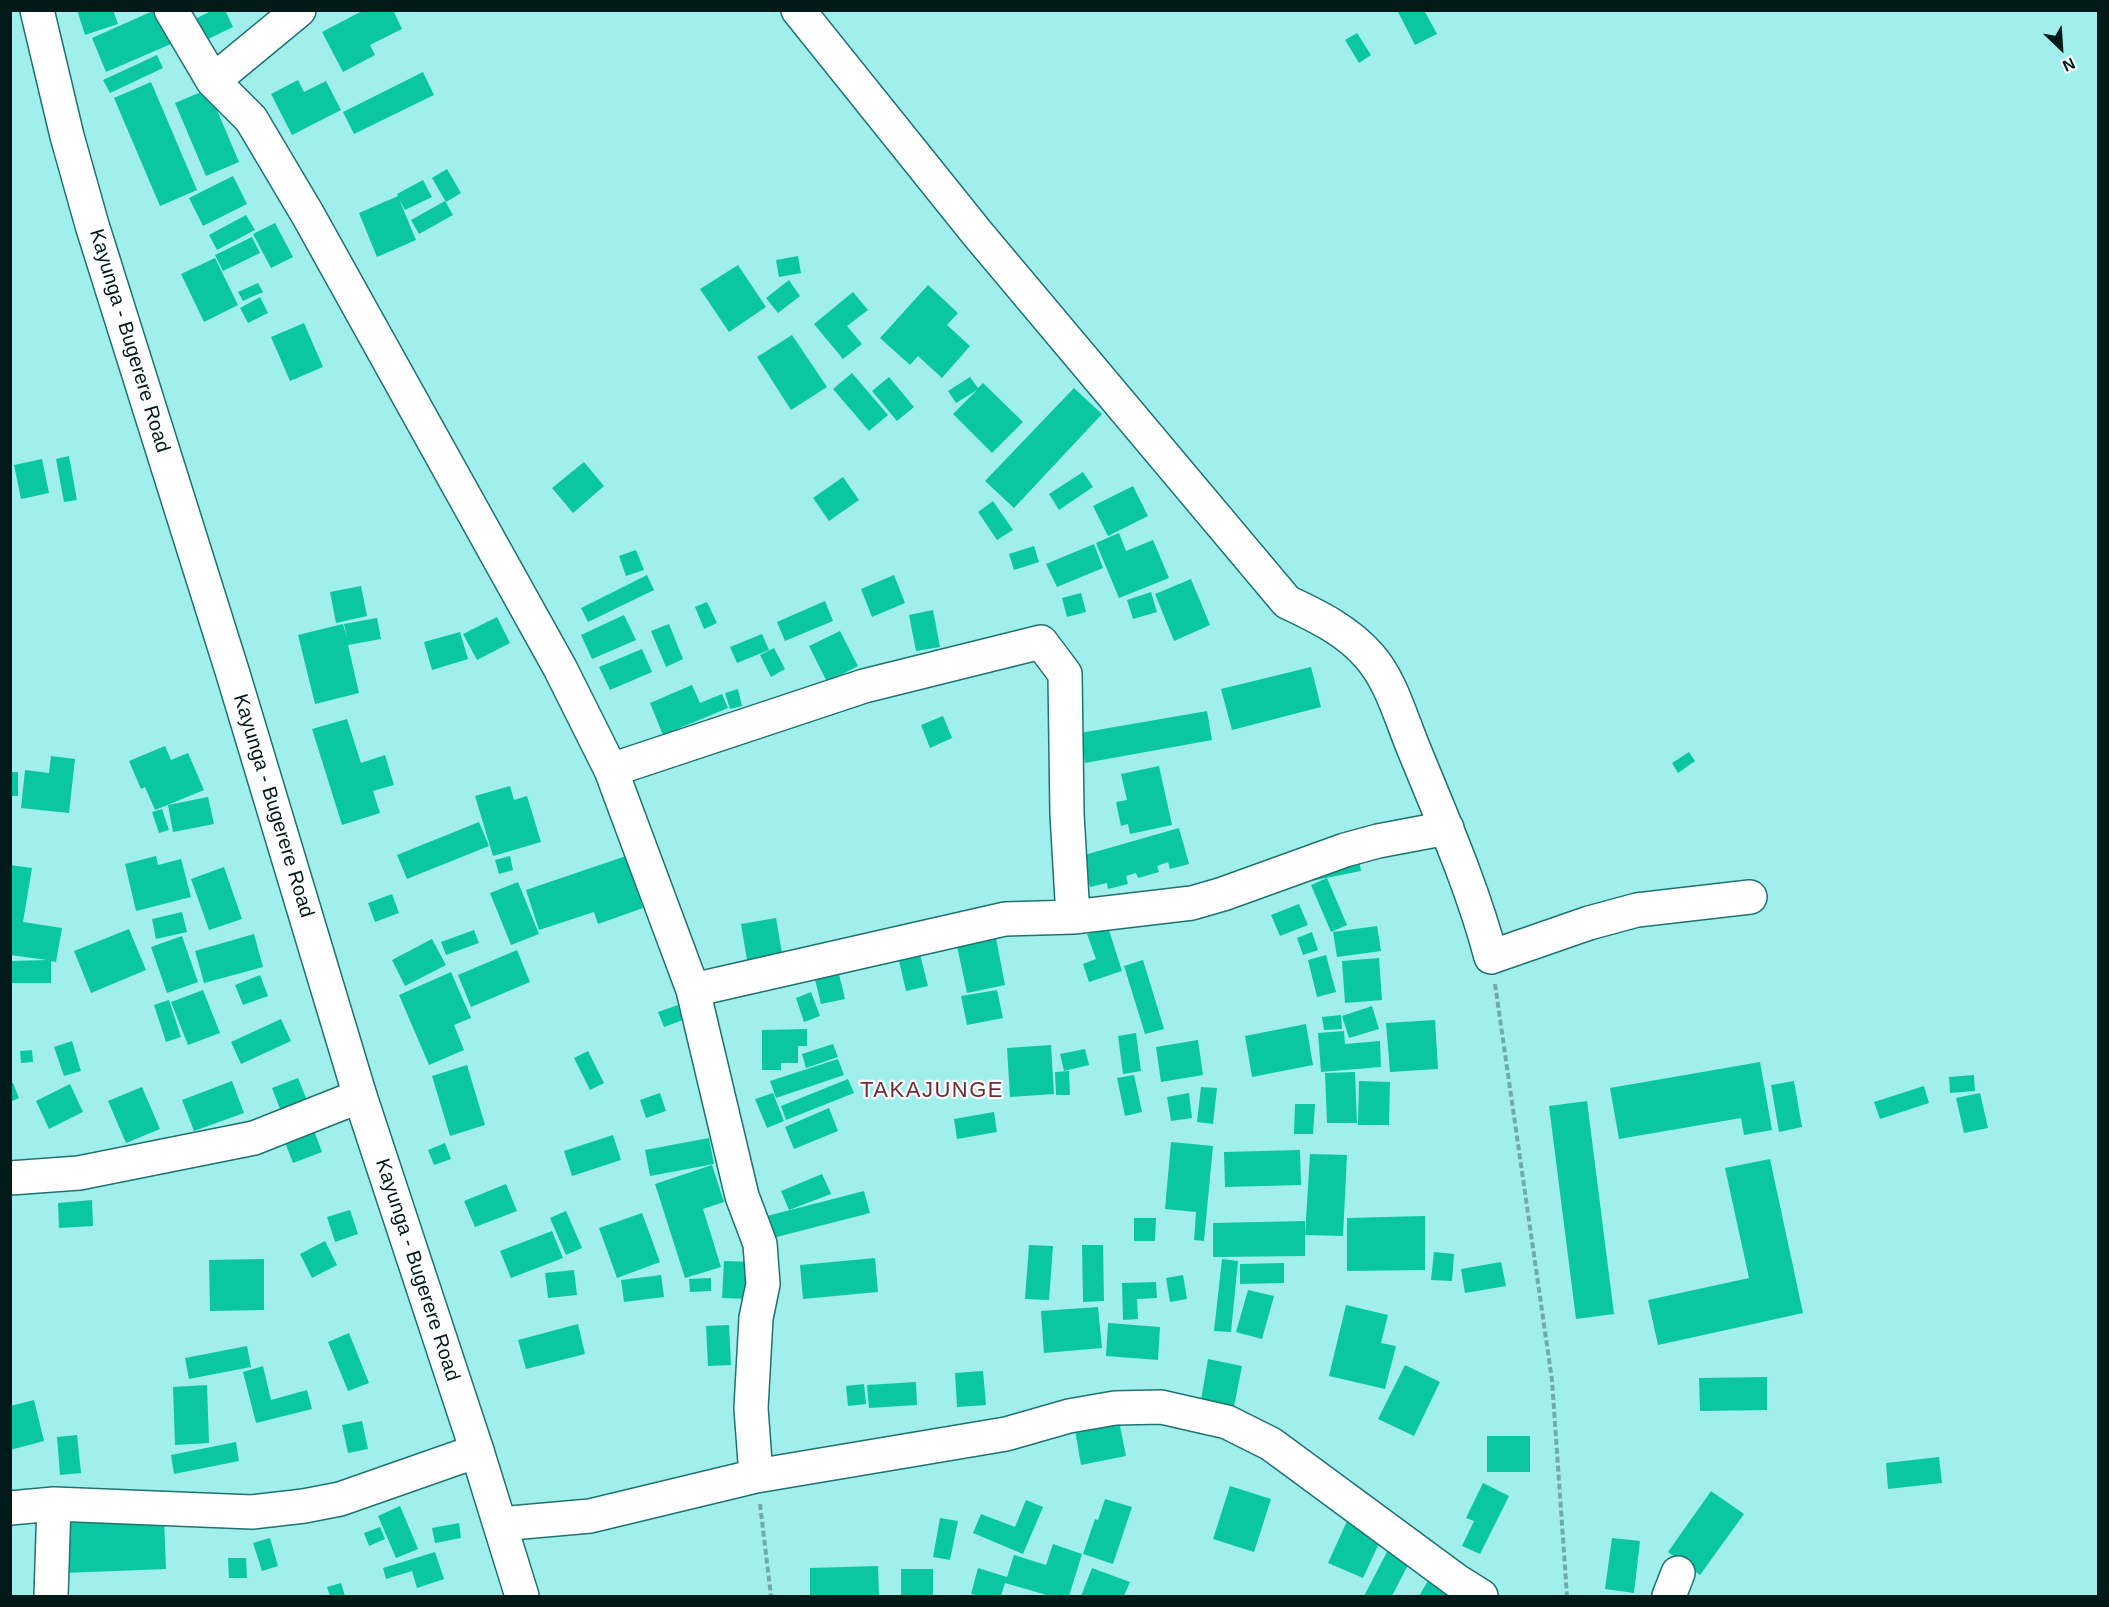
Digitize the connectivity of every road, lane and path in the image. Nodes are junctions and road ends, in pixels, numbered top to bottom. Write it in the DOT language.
graph roads {
  1 [pos="37,10"];
  2 [pos="171,10"];
  3 [pos="299,10"];
  4 [pos="798,10"];
  5 [pos="213,81"];
  6 [pos="611,770"];
  7 [pos="1447,828"];
  8 [pos="1750,897"];
  9 [pos="1073,917"];
  10 [pos="1491,957"];
  11 [pos="693,990"];
  12 [pos="360,1096"];
  13 [pos="10,1178"];
  14 [pos="477,1451"];
  15 [pos="756,1476"];
  16 [pos="54,1504"];
  17 [pos="10,1508"];
  18 [pos="500,1524"];
  19 [pos="51,1596"];
  20 [pos="522,1596"];
  21 [pos="771,1596"];
  22 [pos="1481,1596"];
  23 [pos="1566,1596"];
  1 -- 12 [label="street, Kayunga - Bugerere Road"];
  2 -- 5 [label="street"];
  3 -- 5 [label="street"];
  4 -- 7 [label="street"];
  5 -- 6 [label="street"];
  6 -- 9 [label="street"];
  6 -- 11 [label="street"];
  7 -- 9 [label="street"];
  7 -- 10 [label="street"];
  8 -- 10 [label="street"];
  9 -- 11 [label="street"];
  10 -- 23 [label="path"];
  11 -- 15 [label="street"];
  12 -- 13 [label="street"];
  12 -- 14 [label="street, Kayunga - Bugerere Road"];
  14 -- 16 [label="street"];
  14 -- 18 [label="street, Kayunga - Bugerere Road"];
  15 -- 18 [label="street"];
  15 -- 21 [label="path"];
  15 -- 22 [label="street"];
  16 -- 17 [label="street"];
  16 -- 19 [label="street"];
  18 -- 20 [label="street, Kayunga - Bugerere Road"];
}
